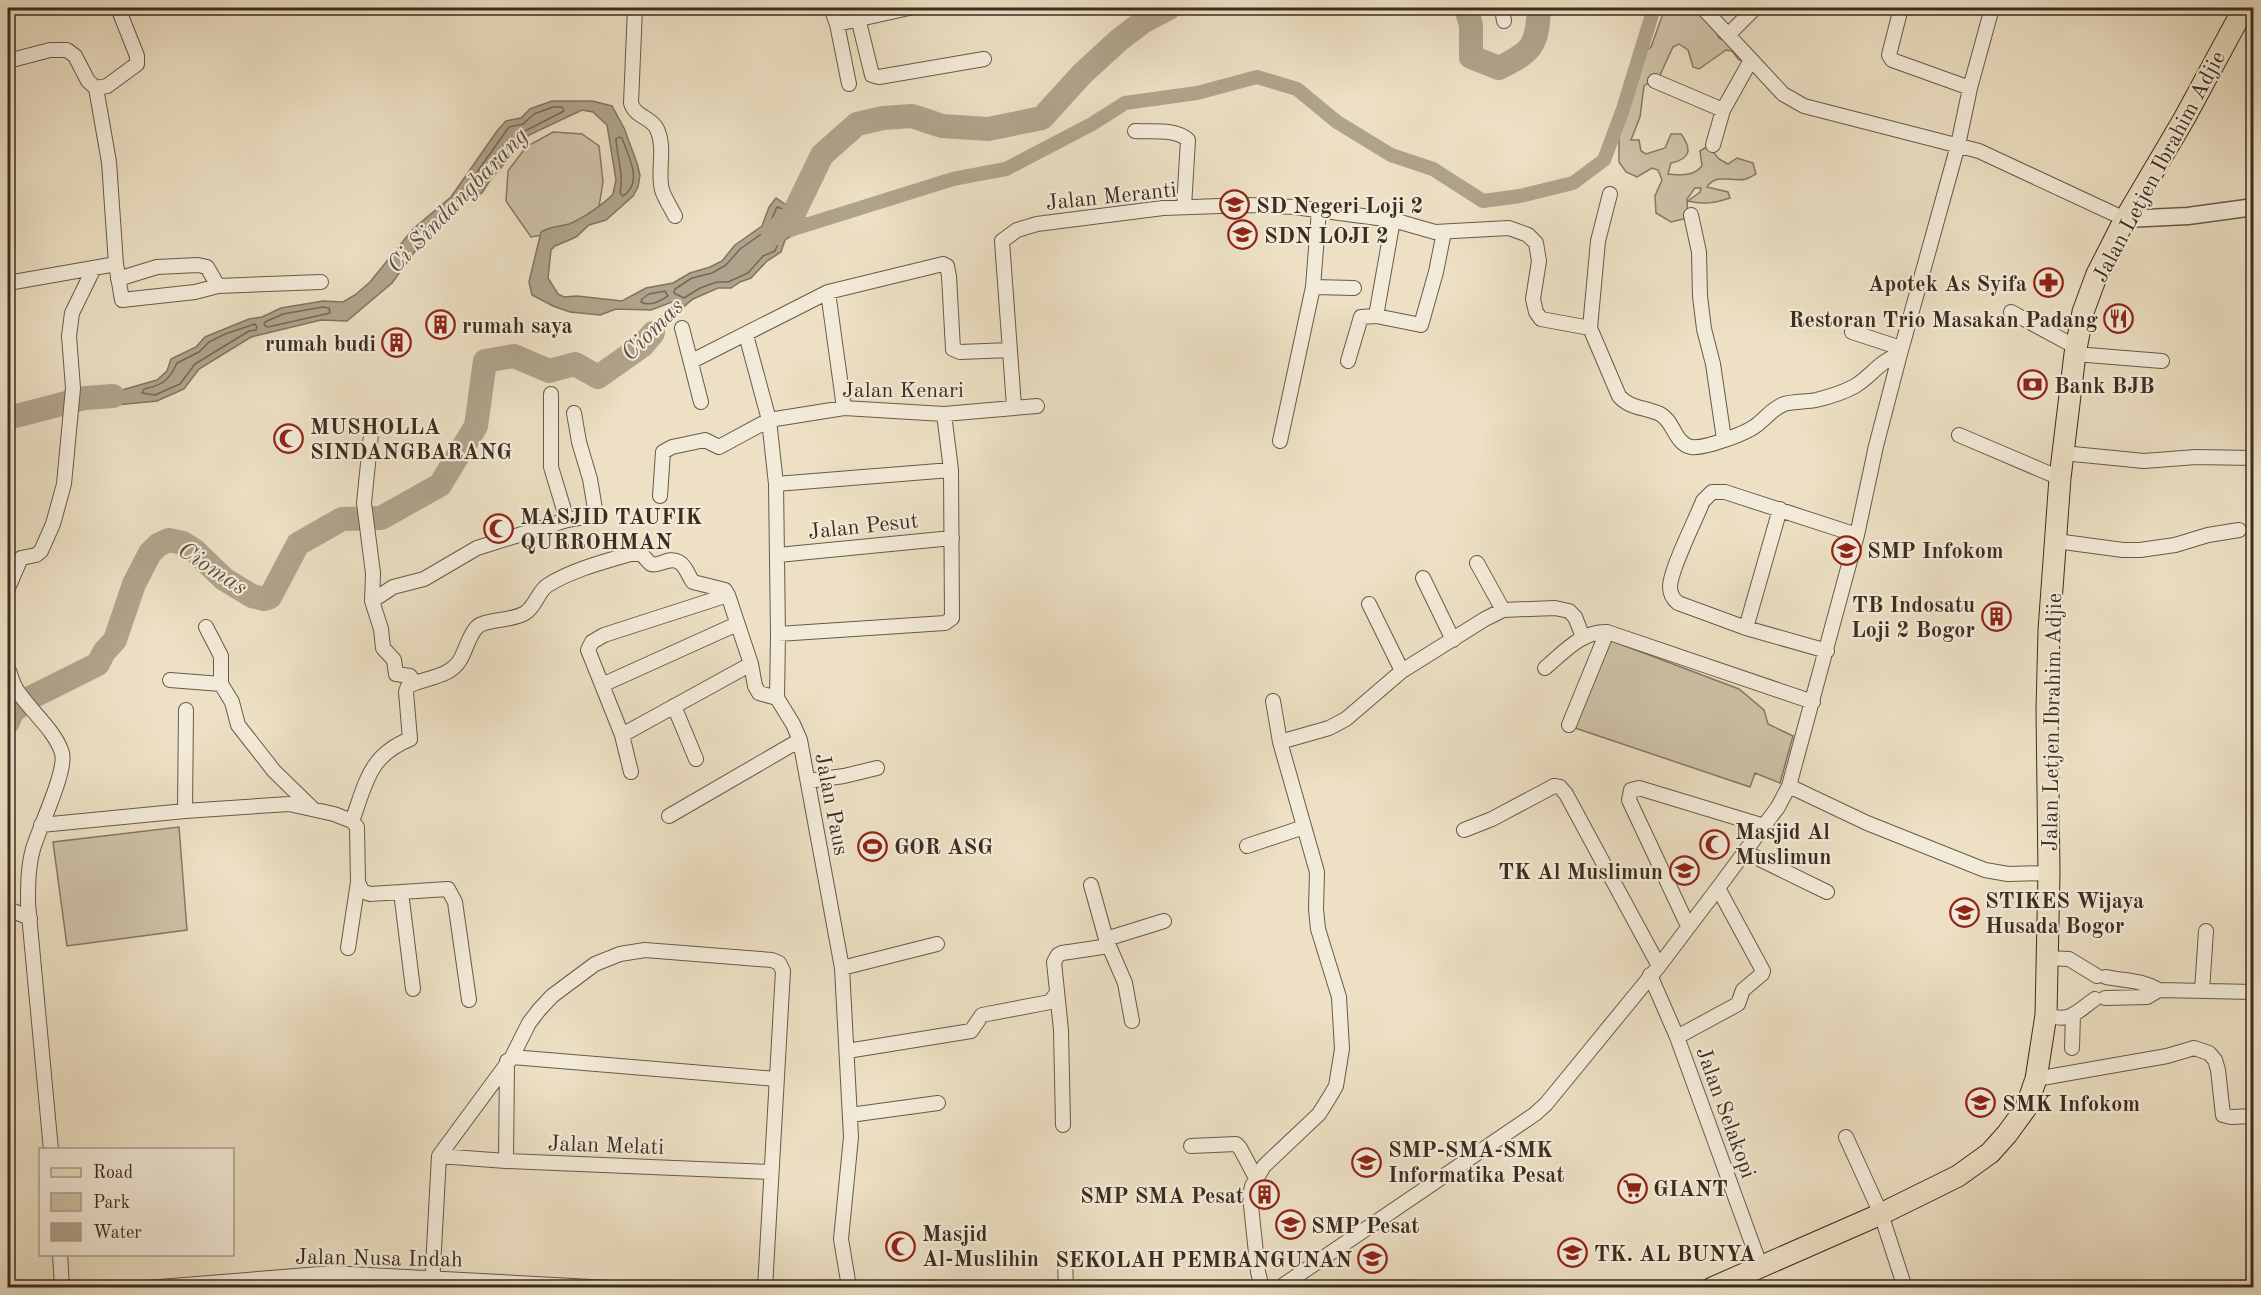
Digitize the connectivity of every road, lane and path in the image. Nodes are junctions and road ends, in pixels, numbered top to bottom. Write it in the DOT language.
graph roads {
  1 [pos="118,8"];
  2 [pos="635,8"];
  3 [pos="831,8"];
  4 [pos="909,8"];
  5 [pos="1703,8"];
  6 [pos="1755,8"];
  7 [pos="1901,8"];
  8 [pos="1992,8"];
  9 [pos="2244,8"];
  10 [pos="858,18"];
  11 [pos="837,24"];
  12 [pos="1728,35"];
  13 [pos="984,59"];
  14 [pos="1751,60"];
  15 [pos="8,61"];
  16 [pos="1655,81"];
  17 [pos="849,84"];
  18 [pos="96,88"];
  19 [pos="1970,88"];
  20 [pos="1723,110"];
  21 [pos="1135,131"];
  22 [pos="1713,145"];
  23 [pos="1958,145"];
  24 [pos="1610,194"];
  25 [pos="1184,207"];
  26 [pos="2253,207"];
  27 [pos="1319,210"];
  28 [pos="1691,215"];
  29 [pos="675,216"];
  30 [pos="2125,219"];
  31 [pos="1394,220"];
  32 [pos="1444,232"];
  33 [pos="116,264"];
  34 [pos="94,268"];
  35 [pos="118,279"];
  36 [pos="321,282"];
  37 [pos="8,283"];
  38 [pos="218,286"];
  39 [pos="1313,287"];
  40 [pos="1354,288"];
  41 [pos="828,292"];
  42 [pos="2011,312"];
  43 [pos="1376,316"];
  44 [pos="682,328"];
  45 [pos="1590,328"];
  46 [pos="1852,332"];
  47 [pos="746,335"];
  48 [pos="1010,350"];
  49 [pos="2075,350"];
  50 [pos="1900,351"];
  51 [pos="1348,361"];
  52 [pos="2162,361"];
  53 [pos="692,362"];
  54 [pos="551,394"];
  55 [pos="700,402"];
  56 [pos="1014,406"];
  57 [pos="1037,406"];
  58 [pos="844,408"];
  59 [pos="574,413"];
  60 [pos="944,414"];
  61 [pos="769,420"];
  62 [pos="372,424"];
  63 [pos="1959,435"];
  64 [pos="1724,439"];
  65 [pos="1280,441"];
  66 [pos="2063,453"];
  67 [pos="2253,458"];
  68 [pos="951,470"];
  69 [pos="2060,478"];
  70 [pos="776,484"];
  71 [pos="660,496"];
  72 [pos="1780,509"];
  73 [pos="567,520"];
  74 [pos="2239,530"];
  75 [pos="1857,535"];
  76 [pos="952,538"];
  77 [pos="2056,541"];
  78 [pos="778,555"];
  79 [pos="1477,563"];
  80 [pos="1423,579"];
  81 [pos="8,588"];
  82 [pos="728,595"];
  83 [pos="372,602"];
  84 [pos="1369,604"];
  85 [pos="1503,610"];
  86 [pos="737,624"];
  87 [pos="206,627"];
  88 [pos="1746,628"];
  89 [pos="1607,632"];
  90 [pos="778,634"];
  91 [pos="1583,637"];
  92 [pos="1453,640"];
  93 [pos="1827,651"];
  94 [pos="751,664"];
  95 [pos="8,668"];
  96 [pos="1545,668"];
  97 [pos="1402,671"];
  98 [pos="170,680"];
  99 [pos="415,683"];
  100 [pos="221,684"];
  101 [pos="603,685"];
  102 [pos="777,698"];
  103 [pos="1273,701"];
  104 [pos="1813,702"];
  105 [pos="674,706"];
  106 [pos="186,710"];
  107 [pos="1569,725"];
  108 [pos="622,735"];
  109 [pos="800,740"];
  110 [pos="1280,742"];
  111 [pos="696,759"];
  112 [pos="877,768"];
  113 [pos="631,772"];
  114 [pos="808,781"];
  115 [pos="1789,786"];
  116 [pos="313,809"];
  117 [pos="185,811"];
  118 [pos="669,816"];
  119 [pos="352,821"];
  120 [pos="41,825"];
  121 [pos="1764,826"];
  122 [pos="1304,827"];
  123 [pos="1464,830"];
  124 [pos="1247,846"];
  125 [pos="1745,852"];
  126 [pos="2049,873"];
  127 [pos="358,882"];
  128 [pos="1090,885"];
  129 [pos="1718,888"];
  130 [pos="400,892"];
  131 [pos="1827,892"];
  132 [pos="8,909"];
  133 [pos="30,918"];
  134 [pos="1164,921"];
  135 [pos="1688,927"];
  136 [pos="2206,931"];
  137 [pos="1107,943"];
  138 [pos="937,944"];
  139 [pos="348,948"];
  140 [pos="2047,958"];
  141 [pos="842,968"];
  142 [pos="1654,970"];
  143 [pos="413,989"];
  144 [pos="2159,990"];
  145 [pos="2202,990"];
  146 [pos="2253,992"];
  147 [pos="1056,994"];
  148 [pos="469,1000"];
  149 [pos="2046,1015"];
  150 [pos="2073,1016"];
  151 [pos="1132,1021"];
  152 [pos="1677,1037"];
  153 [pos="2072,1048"];
  154 [pos="847,1051"];
  155 [pos="510,1059"];
  156 [pos="776,1079"];
  157 [pos="2036,1079"];
  158 [pos="938,1103"];
  159 [pos="850,1115"];
  160 [pos="2253,1116"];
  161 [pos="1063,1125"];
  162 [pos="1846,1137"];
  163 [pos="1191,1146"];
  164 [pos="51,1148"];
  165 [pos="439,1156"];
  166 [pos="506,1161"];
  167 [pos="771,1172"];
  168 [pos="1256,1178"];
  169 [pos="1881,1214"];
  170 [pos="60,1256"];
  171 [pos="1065,1260"];
  172 [pos="1750,1275"];
  173 [pos="253,1283"];
  174 [pos="432,1283"];
  175 [pos="528,1285"];
  176 [pos="62,1287"];
  177 [pos="147,1287"];
  178 [pos="610,1287"];
  179 [pos="765,1287"];
  180 [pos="852,1287"];
  181 [pos="1066,1287"];
  182 [pos="1262,1287"];
  183 [pos="1279,1287"];
  184 [pos="1712,1287"];
  185 [pos="1905,1287"];
  1 -- 18 [label="street"];
  2 -- 29 [label="street"];
  3 -- 11 [label="street"];
  4 -- 10 [label="street"];
  5 -- 12 [label="street"];
  6 -- 12 [label="street"];
  7 -- 19 [label="street"];
  8 -- 19 [label="street"];
  9 -- 30 [label="main road, Jalan Letjen Ibrahim Adjie"];
  10 -- 11 [label="street"];
  10 -- 13 [label="street"];
  11 -- 17 [label="street"];
  12 -- 14 [label="street"];
  14 -- 20 [label="street"];
  14 -- 23 [label="street"];
  15 -- 18 [label="street"];
  16 -- 20 [label="street"];
  18 -- 33 [label="street"];
  19 -- 23 [label="street"];
  20 -- 22 [label="street"];
  21 -- 25 [label="street"];
  23 -- 30 [label="street"];
  23 -- 50 [label="street"];
  24 -- 45 [label="street"];
  25 -- 27 [label="street, Jalan Meranti"];
  25 -- 48 [label="street, Jalan Meranti"];
  26 -- 30 [label="street"];
  27 -- 31 [label="street, Jalan Meranti"];
  27 -- 39 [label="street"];
  28 -- 64 [label="street"];
  30 -- 49 [label="main road, Jalan Letjen Ibrahim Adjie"];
  31 -- 32 [label="street, Jalan Meranti"];
  31 -- 43 [label="street"];
  32 -- 43 [label="street"];
  32 -- 45 [label="street, Jalan Meranti"];
  33 -- 34 [label="street"];
  33 -- 35 [label="street"];
  34 -- 37 [label="street"];
  34 -- 81 [label="street"];
  35 -- 38 [label="street"];
  35 -- 38 [label="street"];
  36 -- 38 [label="street"];
  39 -- 40 [label="street"];
  39 -- 65 [label="street"];
  41 -- 47 [label="street"];
  41 -- 48 [label="street"];
  41 -- 58 [label="street"];
  42 -- 49 [label="street"];
  43 -- 51 [label="street"];
  44 -- 53 [label="street"];
  45 -- 64 [label="street"];
  46 -- 50 [label="street"];
  47 -- 53 [label="street"];
  47 -- 61 [label="street"];
  48 -- 56 [label="street, Jalan Meranti"];
  49 -- 52 [label="street"];
  49 -- 66 [label="main road, Jalan Letjen Ibrahim Adjie"];
  50 -- 64 [label="street"];
  50 -- 75 [label="street"];
  53 -- 55 [label="street"];
  54 -- 73 [label="street"];
  56 -- 57 [label="street, Jalan Kenari"];
  56 -- 60 [label="street, Jalan Kenari"];
  58 -- 60 [label="street, Jalan Kenari"];
  58 -- 61 [label="street, Jalan Kenari"];
  59 -- 73 [label="street"];
  60 -- 68 [label="street"];
  61 -- 70 [label="street"];
  61 -- 71 [label="street, Jalan Kenari"];
  62 -- 83 [label="street"];
  63 -- 69 [label="street"];
  66 -- 67 [label="street"];
  66 -- 69 [label="main road, Jalan Letjen Ibrahim Adjie"];
  68 -- 70 [label="street"];
  68 -- 76 [label="street"];
  69 -- 77 [label="main road, Jalan Letjen Ibrahim Adjie"];
  70 -- 78 [label="street"];
  72 -- 75 [label="street"];
  72 -- 88 [label="street"];
  72 -- 88 [label="street"];
  73 -- 83 [label="street"];
  74 -- 77 [label="street"];
  75 -- 93 [label="street"];
  76 -- 78 [label="street, Jalan Pesut"];
  76 -- 90 [label="street"];
  77 -- 126 [label="main road, Jalan Letjen Ibrahim Adjie"];
  78 -- 90 [label="street"];
  79 -- 85 [label="street"];
  80 -- 92 [label="street"];
  82 -- 86 [label="street"];
  82 -- 99 [label="street"];
  82 -- 101 [label="street"];
  83 -- 99 [label="street"];
  84 -- 97 [label="street"];
  85 -- 91 [label="street"];
  85 -- 92 [label="street"];
  86 -- 94 [label="street"];
  86 -- 101 [label="street"];
  87 -- 100 [label="street"];
  88 -- 93 [label="street"];
  89 -- 91 [label="street"];
  89 -- 104 [label="street"];
  89 -- 107 [label="street"];
  90 -- 102 [label="street"];
  91 -- 96 [label="street"];
  92 -- 97 [label="street"];
  93 -- 104 [label="street"];
  94 -- 102 [label="street"];
  94 -- 105 [label="street"];
  95 -- 120 [label="street"];
  97 -- 110 [label="street"];
  98 -- 100 [label="street"];
  99 -- 119 [label="street"];
  100 -- 116 [label="street"];
  101 -- 108 [label="street"];
  102 -- 109 [label="street, Jalan Paus"];
  103 -- 110 [label="street"];
  104 -- 115 [label="street"];
  105 -- 108 [label="street"];
  105 -- 111 [label="street"];
  106 -- 117 [label="street"];
  108 -- 113 [label="street"];
  109 -- 114 [label="street, Jalan Paus"];
  109 -- 118 [label="street"];
  110 -- 122 [label="street"];
  112 -- 114 [label="street"];
  114 -- 141 [label="street, Jalan Paus"];
  115 -- 121 [label="street"];
  115 -- 126 [label="street"];
  116 -- 117 [label="street"];
  116 -- 119 [label="street"];
  117 -- 120 [label="street"];
  119 -- 127 [label="street"];
  120 -- 133 [label="street"];
  121 -- 125 [label="street"];
  121 -- 135 [label="street"];
  122 -- 124 [label="street"];
  122 -- 168 [label="street"];
  123 -- 142 [label="street, Jalan Selakopi"];
  125 -- 129 [label="street"];
  125 -- 131 [label="street"];
  126 -- 140 [label="main road, Jalan Letjen Ibrahim Adjie"];
  127 -- 130 [label="street"];
  127 -- 139 [label="street"];
  128 -- 137 [label="street"];
  129 -- 135 [label="street"];
  129 -- 152 [label="street"];
  130 -- 143 [label="street"];
  130 -- 148 [label="street"];
  132 -- 133 [label="street"];
  133 -- 164 [label="street"];
  134 -- 137 [label="street"];
  135 -- 142 [label="street"];
  136 -- 145 [label="street"];
  137 -- 147 [label="street"];
  137 -- 151 [label="street"];
  138 -- 141 [label="street"];
  140 -- 144 [label="street"];
  140 -- 149 [label="main road, Jalan Letjen Ibrahim Adjie"];
  141 -- 154 [label="street, Jalan Paus"];
  142 -- 152 [label="street, Jalan Selakopi"];
  142 -- 183 [label="street"];
  144 -- 145 [label="street"];
  144 -- 150 [label="street"];
  145 -- 146 [label="street"];
  147 -- 154 [label="street"];
  147 -- 161 [label="street"];
  149 -- 150 [label="street"];
  149 -- 157 [label="main road, Jalan Letjen Ibrahim Adjie"];
  150 -- 153 [label="street"];
  152 -- 172 [label="street, Jalan Selakopi"];
  154 -- 159 [label="street, Jalan Paus"];
  155 -- 156 [label="street"];
  155 -- 156 [label="street"];
  155 -- 165 [label="street"];
  155 -- 166 [label="street"];
  156 -- 167 [label="street"];
  157 -- 160 [label="street"];
  157 -- 169 [label="main road, Jalan Letjen Ibrahim Adjie"];
  158 -- 159 [label="street"];
  159 -- 180 [label="street, Jalan Paus"];
  162 -- 169 [label="street"];
  163 -- 168 [label="street"];
  165 -- 166 [label="street, Jalan Melati"];
  165 -- 174 [label="street"];
  166 -- 167 [label="street, Jalan Melati"];
  167 -- 179 [label="street"];
  168 -- 182 [label="street"];
  169 -- 172 [label="main road, Jalan Letjen Ibrahim Adjie"];
  169 -- 185 [label="street"];
  170 -- 176 [label="street"];
  171 -- 181 [label="street"];
  172 -- 184 [label="main road, Jalan Letjen Ibrahim Adjie"];
  173 -- 174 [label="street, Jalan Nusa Indah"];
  173 -- 177 [label="street, Jalan Nusa Indah"];
  174 -- 175 [label="street, Jalan Nusa Indah"];
  175 -- 178 [label="street, Jalan Nusa Indah"];
}
